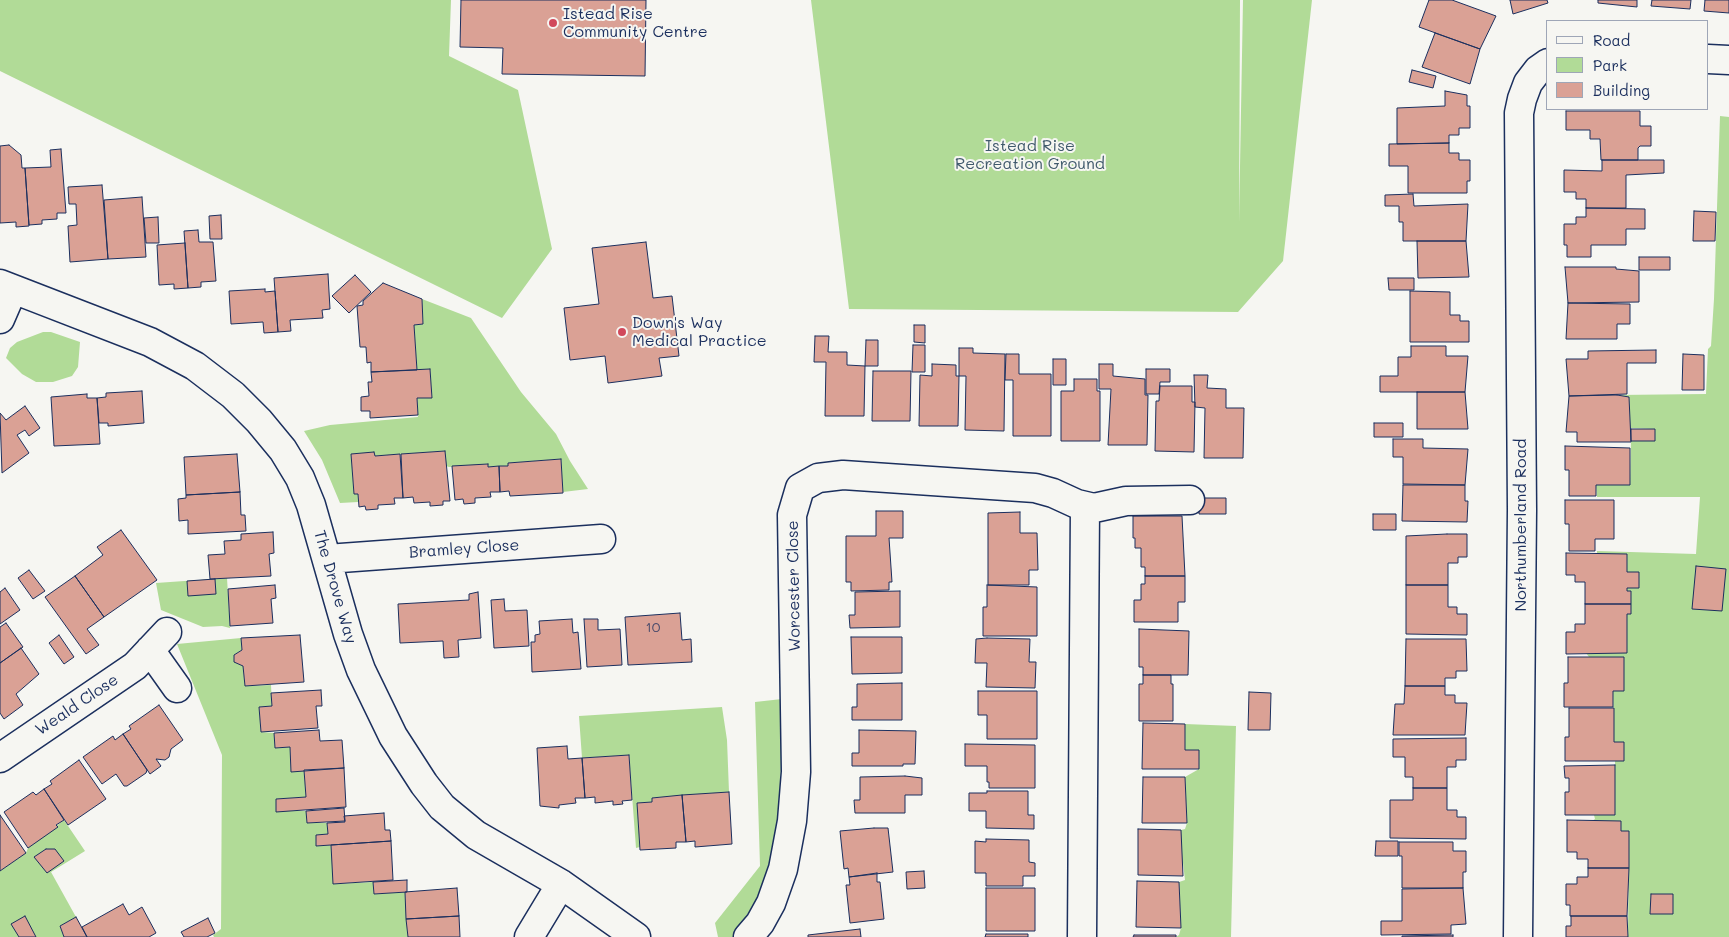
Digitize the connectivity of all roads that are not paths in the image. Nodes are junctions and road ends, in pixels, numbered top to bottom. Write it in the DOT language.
graph roads {
  1 [pos="1709,59"];
  2 [pos="1729,60"];
  3 [pos="1546,64"];
  4 [pos="7,286"];
  5 [pos="0,319"];
  6 [pos="1190,500"];
  7 [pos="1085,507"];
  8 [pos="601,539"];
  9 [pos="328,559"];
  10 [pos="178,688"];
  11 [pos="0,758"];
  12 [pos="561,884"];
  13 [pos="529,937"];
  14 [pos="636,937"];
  15 [pos="748,937"];
  16 [pos="1082,937"];
  17 [pos="1518,937"];
  1 -- 2 [label="street"];
  3 -- 17 [label="street, Northumberland Road"];
  4 -- 5 [label="street"];
  4 -- 9 [label="street, The Drove Way"];
  6 -- 7 [label="street, Worcester Close"];
  7 -- 15 [label="street, Worcester Close"];
  7 -- 16 [label="street"];
  8 -- 9 [label="street, Bramley Close"];
  9 -- 12 [label="street, The Drove Way"];
  10 -- 11 [label="street, Weald Close"];
  12 -- 13 [label="street"];
  12 -- 14 [label="street, The Drove Way"];
}
